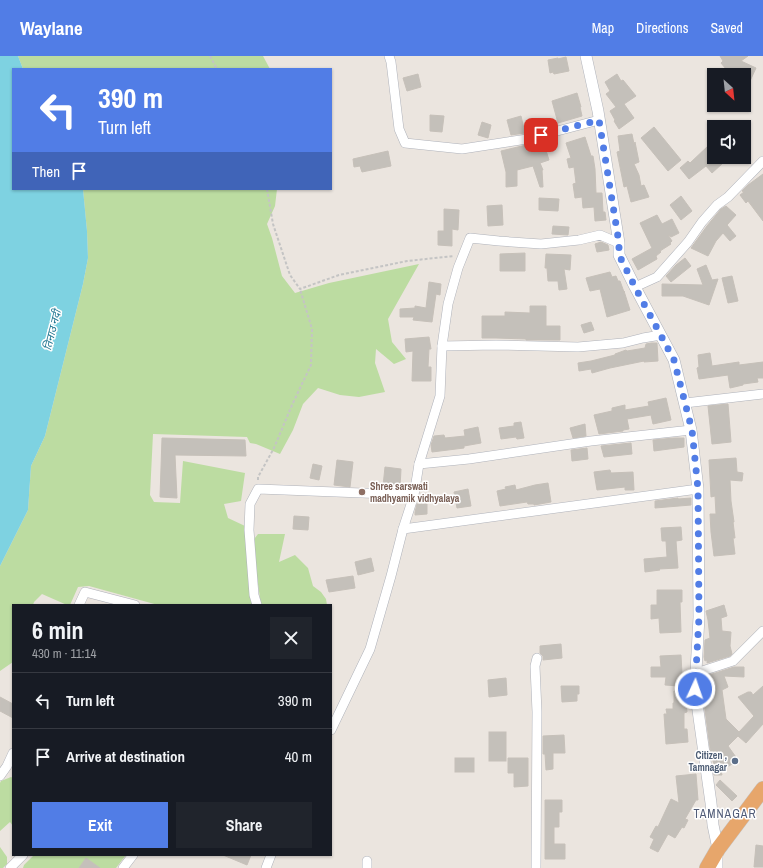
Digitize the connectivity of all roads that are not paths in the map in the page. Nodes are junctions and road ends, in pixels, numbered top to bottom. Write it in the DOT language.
graph roads {
  1 [pos="389,56"];
  2 [pos="586,56"];
  3 [pos="599,120"];
  4 [pos="763,161"];
  5 [pos="619,243"];
  6 [pos="635,287"];
  7 [pos="661,335"];
  8 [pos="442,346"];
  9 [pos="763,394"];
  10 [pos="685,403"];
  11 [pos="692,430"];
  12 [pos="419,464"];
  13 [pos="698,489"];
  14 [pos="414,495"];
  15 [pos="403,529"];
  16 [pos="79,604"];
  17 [pos="131,604"];
  18 [pos="256,604"];
  19 [pos="763,632"];
  20 [pos="537,658"];
  21 [pos="696,673"];
  22 [pos="332,728"];
  23 [pos="12,758"];
  24 [pos="10,768"];
  25 [pos="0,776"];
  26 [pos="763,789"];
  27 [pos="718,850"];
  28 [pos="22,856"];
  29 [pos="132,856"];
  30 [pos="271,856"];
  31 [pos="10,868"];
  32 [pos="123,868"];
  33 [pos="266,868"];
  34 [pos="536,868"];
  35 [pos="707,868"];
  36 [pos="718,868"];
  1 -- 3 [label="street"];
  2 -- 3 [label="street"];
  3 -- 5 [label="street"];
  4 -- 6 [label="street"];
  5 -- 6 [label="street"];
  5 -- 8 [label="street"];
  6 -- 7 [label="street"];
  7 -- 8 [label="street"];
  7 -- 10 [label="street"];
  8 -- 12 [label="street"];
  9 -- 10 [label="street"];
  10 -- 11 [label="street"];
  11 -- 12 [label="street"];
  11 -- 13 [label="street"];
  12 -- 14 [label="street"];
  13 -- 15 [label="street"];
  13 -- 21 [label="street"];
  14 -- 15 [label="street"];
  14 -- 18 [label="street"];
  15 -- 22 [label="street"];
  16 -- 17 [label="street"];
  19 -- 21 [label="street"];
  20 -- 34 [label="street"];
  21 -- 27 [label="street"];
  23 -- 24 [label="street"];
  24 -- 25 [label="street"];
  26 -- 27 [label="highway"];
  27 -- 35 [label="highway"];
  27 -- 36 [label="street"];
  28 -- 31 [label="street"];
  29 -- 32 [label="street"];
  30 -- 33 [label="street"];
}
